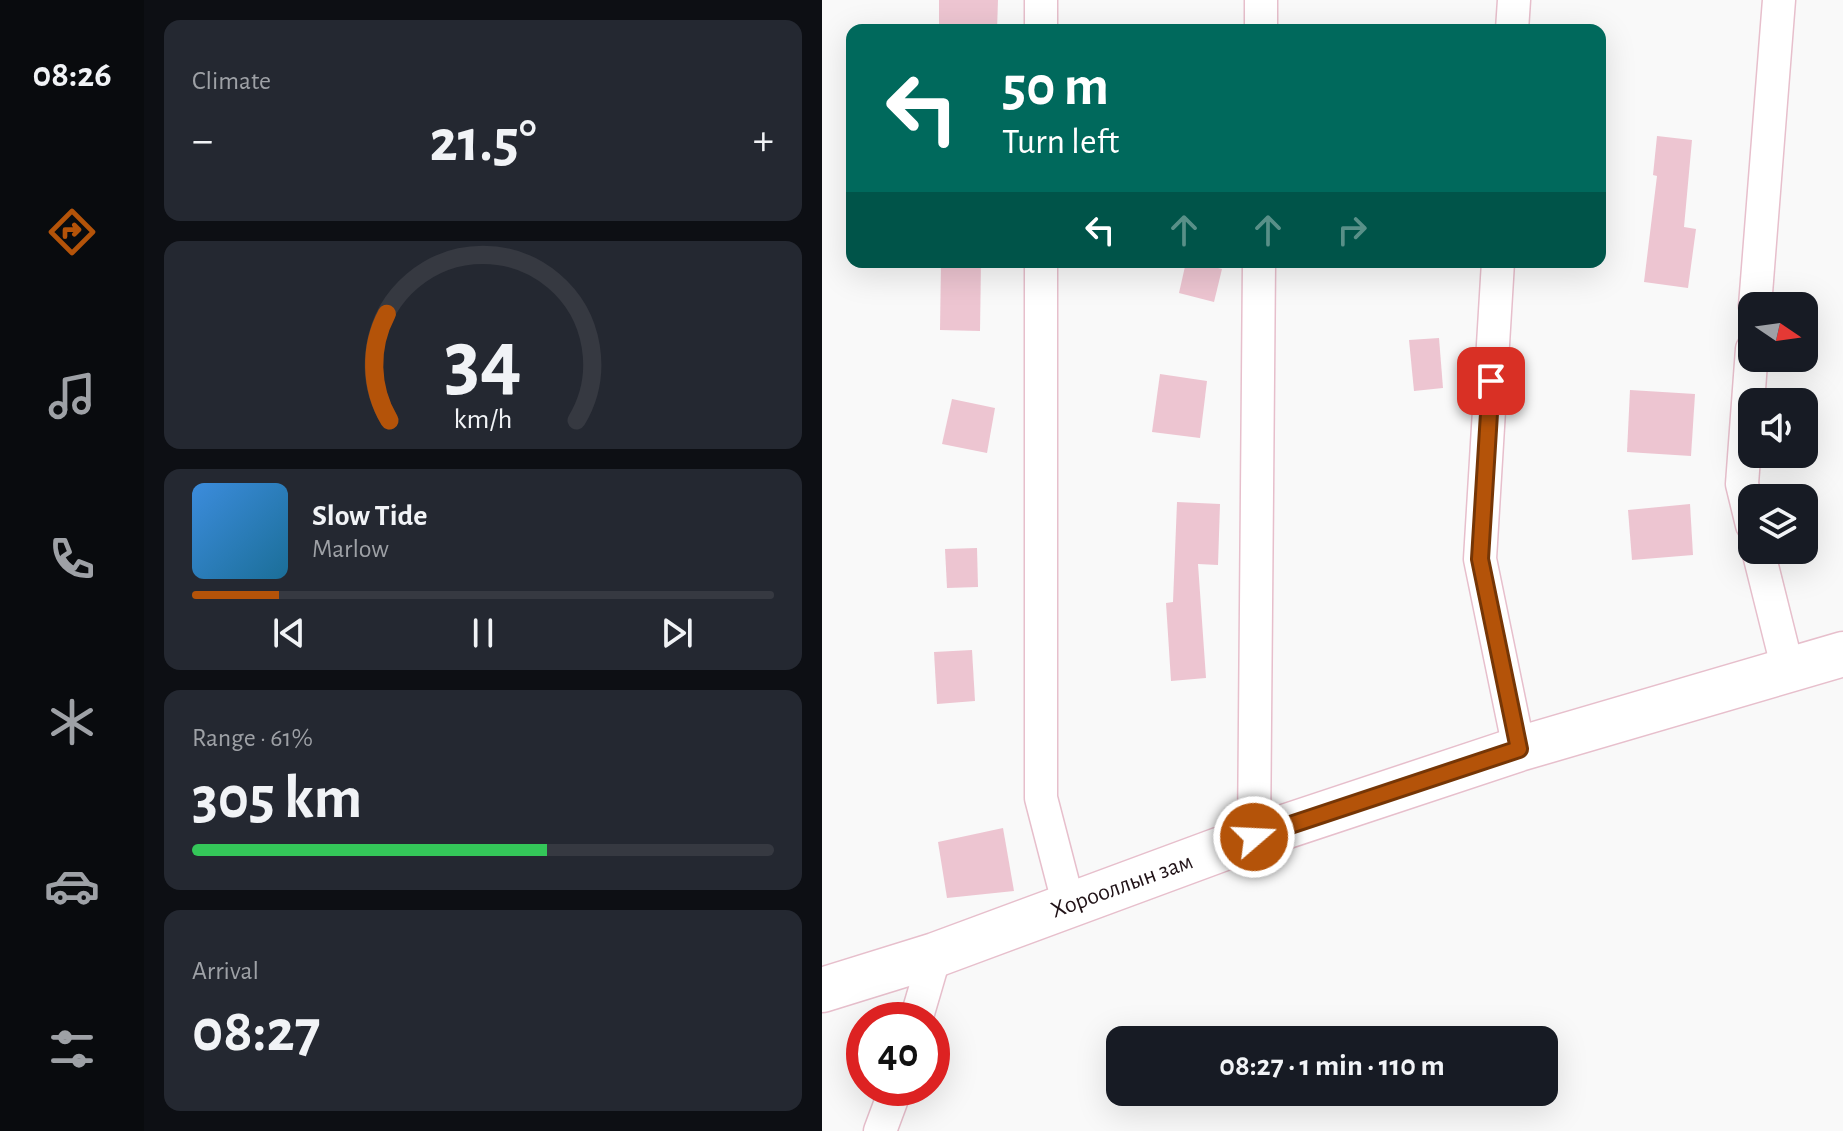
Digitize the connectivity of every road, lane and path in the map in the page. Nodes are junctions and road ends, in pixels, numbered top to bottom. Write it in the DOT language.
graph roads {
  1 [pos="1041,0"];
  2 [pos="1261,0"];
  3 [pos="1514,0"];
  4 [pos="1779,0"];
  5 [pos="1041,24"];
  6 [pos="1261,24"];
  7 [pos="1512,24"];
  8 [pos="1041,268"];
  9 [pos="1259,268"];
  10 [pos="1498,268"];
  11 [pos="1756,292"];
  12 [pos="1750,372"];
  13 [pos="1742,484"];
  14 [pos="1762,564"];
  15 [pos="1843,654"];
  16 [pos="1788,670"];
  17 [pos="1519,749"];
  18 [pos="1254,837"];
  19 [pos="1069,906"];
  20 [pos="935,955"];
  21 [pos="822,990"];
  22 [pos="921,1002"];
  23 [pos="889,1106"];
  24 [pos="880,1131"];
  1 -- 5 [label="street"];
  2 -- 6 [label="street"];
  3 -- 7 [label="street"];
  4 -- 11 [label="street"];
  8 -- 19 [label="street"];
  9 -- 18 [label="street"];
  10 -- 17 [label="street"];
  12 -- 13 [label="street"];
  14 -- 16 [label="street"];
  15 -- 16 [label="street, Хорооллын зам"];
  16 -- 17 [label="street, Хорооллын зам"];
  17 -- 18 [label="street, Хорооллын зам"];
  18 -- 19 [label="street, Хорооллын зам"];
  19 -- 20 [label="street, Хорооллын зам"];
  20 -- 21 [label="street, Хорооллын зам"];
  20 -- 22 [label="street"];
  23 -- 24 [label="street"];
}
